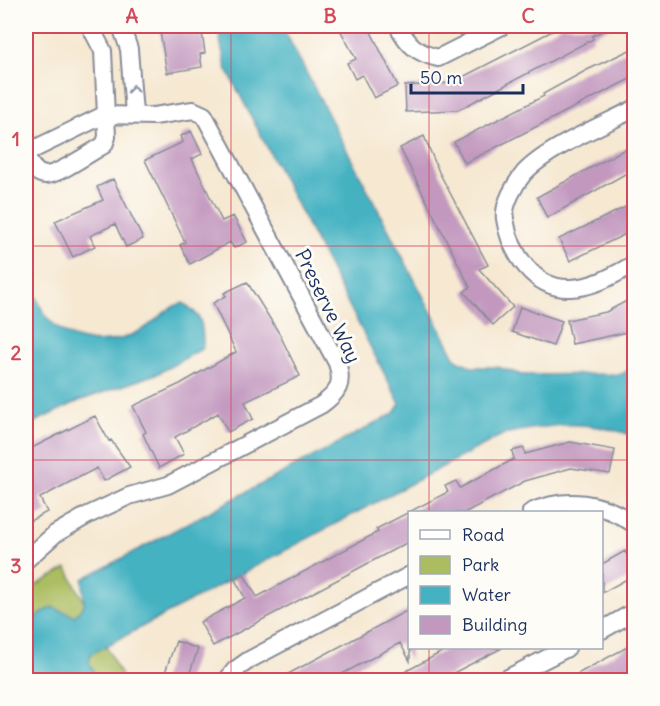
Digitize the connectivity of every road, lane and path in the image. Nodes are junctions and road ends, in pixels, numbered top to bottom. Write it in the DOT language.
graph roads {
  1 [pos="90,26"];
  2 [pos="121,26"];
  3 [pos="398,26"];
  4 [pos="501,26"];
  5 [pos="131,63"];
  6 [pos="103,66"];
  7 [pos="634,109"];
  8 [pos="134,114"];
  9 [pos="104,115"];
  10 [pos="26,155"];
  11 [pos="634,264"];
  12 [pos="537,511"];
  13 [pos="634,524"];
  14 [pos="26,561"];
  15 [pos="408,576"];
  16 [pos="634,612"];
  17 [pos="603,629"];
  18 [pos="565,649"];
  19 [pos="228,679"];
  20 [pos="504,681"];
  1 -- 6 [label="street"];
  2 -- 5 [label="street"];
  3 -- 4 [label="street"];
  5 -- 6 [label="street"];
  8 -- 5 [label="street, one-way"];
  6 -- 9 [label="street"];
  7 -- 11 [label="street"];
  8 -- 9 [label="street, Preserve Way"];
  8 -- 14 [label="street, Preserve Way"];
  9 -- 10 [label="street, Preserve Way"];
  9 -- 10 [label="street"];
  12 -- 13 [label="street"];
  15 -- 19 [label="street"];
  16 -- 17 [label="street"];
  18 -- 20 [label="street"];
}
